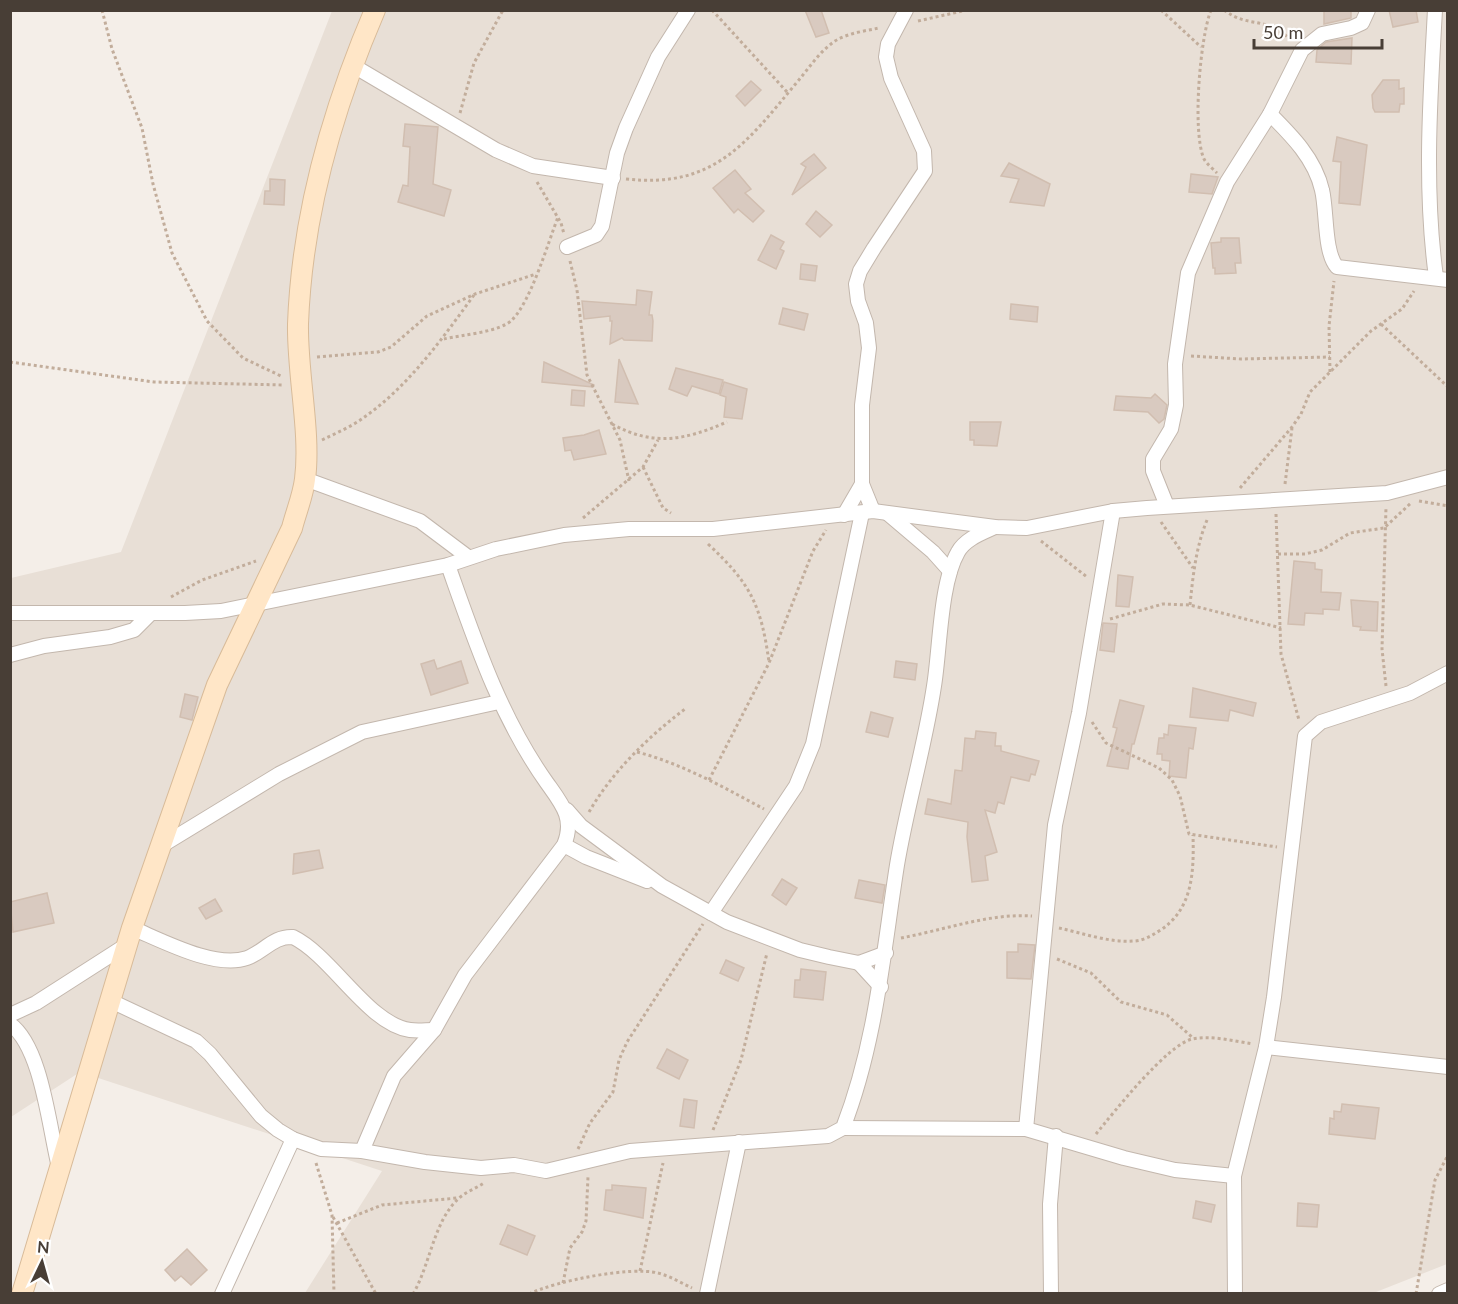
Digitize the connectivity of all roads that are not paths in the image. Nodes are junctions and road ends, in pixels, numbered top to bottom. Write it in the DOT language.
graph roads {
  1 [pos="375,10"];
  2 [pos="688,10"];
  3 [pos="906,10"];
  4 [pos="1368,10"];
  5 [pos="1435,10"];
  6 [pos="352,65"];
  7 [pos="1270,114"];
  8 [pos="613,178"];
  9 [pos="567,247"];
  10 [pos="1437,278"];
  11 [pos="1448,477"];
  12 [pos="305,479"];
  13 [pos="862,484"];
  14 [pos="1167,506"];
  15 [pos="1113,511"];
  16 [pos="874,512"];
  17 [pos="839,515"];
  18 [pos="995,527"];
  19 [pos="468,557"];
  20 [pos="448,565"];
  21 [pos="950,572"];
  22 [pos="255,605"];
  23 [pos="10,613"];
  24 [pos="151,613"];
  25 [pos="10,655"];
  26 [pos="1448,673"];
  27 [pos="499,702"];
  28 [pos="564,806"];
  29 [pos="564,845"];
  30 [pos="161,846"];
  31 [pos="662,886"];
  32 [pos="711,913"];
  33 [pos="130,936"];
  34 [pos="886,947"];
  35 [pos="859,963"];
  36 [pos="881,987"];
  37 [pos="111,1001"];
  38 [pos="10,1015"];
  39 [pos="10,1024"];
  40 [pos="434,1030"];
  41 [pos="1266,1047"];
  42 [pos="1448,1067"];
  43 [pos="843,1128"];
  44 [pos="1026,1128"];
  45 [pos="1056,1136"];
  46 [pos="293,1139"];
  47 [pos="739,1142"];
  48 [pos="362,1151"];
  49 [pos="59,1167"];
  50 [pos="1234,1176"];
  51 [pos="1448,1290"];
  52 [pos="701,1292"];
  53 [pos="22,1293"];
  54 [pos="222,1293"];
  55 [pos="1051,1293"];
  56 [pos="1235,1293"];
  57 [pos="1439,1293"];
  1 -- 6 [label="street"];
  2 -- 8 [label="street"];
  3 -- 13 [label="street"];
  4 -- 7 [label="street"];
  5 -- 10 [label="street"];
  6 -- 8 [label="street"];
  6 -- 12 [label="street"];
  7 -- 10 [label="street"];
  7 -- 14 [label="street"];
  8 -- 9 [label="street"];
  11 -- 14 [label="street"];
  12 -- 19 [label="street"];
  12 -- 22 [label="street"];
  13 -- 16 [label="street"];
  13 -- 17 [label="street"];
  14 -- 15 [label="street"];
  15 -- 18 [label="street"];
  15 -- 44 [label="street"];
  16 -- 17 [label="street"];
  16 -- 18 [label="street"];
  16 -- 21 [label="street"];
  16 -- 32 [label="street"];
  17 -- 19 [label="street"];
  18 -- 21 [label="street"];
  19 -- 20 [label="street"];
  20 -- 22 [label="street"];
  20 -- 27 [label="street"];
  21 -- 34 [label="street"];
  22 -- 24 [label="street"];
  22 -- 30 [label="street"];
  23 -- 24 [label="street"];
  24 -- 25 [label="street"];
  26 -- 41 [label="street"];
  27 -- 28 [label="street"];
  27 -- 30 [label="street"];
  28 -- 29 [label="street"];
  28 -- 31 [label="street"];
  29 -- 31 [label="street"];
  29 -- 40 [label="street"];
  30 -- 33 [label="street"];
  31 -- 32 [label="street"];
  32 -- 35 [label="street"];
  33 -- 37 [label="street"];
  33 -- 38 [label="street"];
  33 -- 40 [label="street"];
  34 -- 35 [label="street"];
  34 -- 36 [label="street"];
  35 -- 36 [label="street"];
  36 -- 43 [label="street"];
  37 -- 46 [label="street"];
  37 -- 49 [label="street"];
  39 -- 49 [label="street"];
  40 -- 48 [label="street"];
  41 -- 42 [label="street"];
  41 -- 50 [label="street"];
  43 -- 44 [label="street"];
  43 -- 47 [label="street"];
  44 -- 45 [label="street"];
  45 -- 50 [label="street"];
  45 -- 55 [label="street"];
  46 -- 48 [label="street"];
  46 -- 54 [label="street"];
  47 -- 48 [label="street"];
  47 -- 52 [label="street"];
  49 -- 53 [label="street"];
  50 -- 56 [label="street"];
  51 -- 57 [label="street"];
}
